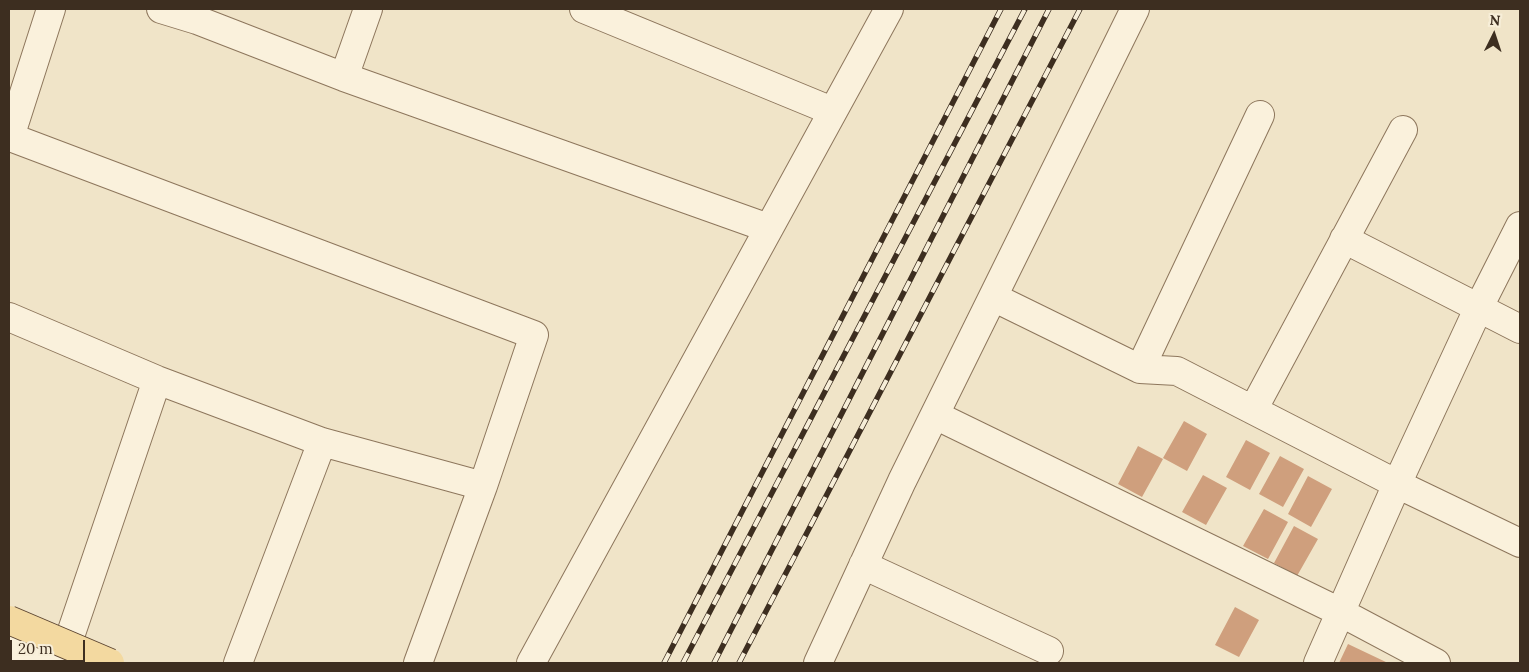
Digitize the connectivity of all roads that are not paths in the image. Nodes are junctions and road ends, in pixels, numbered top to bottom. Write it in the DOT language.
graph roads {
  1 [pos="51,9"];
  2 [pos="160,9"];
  3 [pos="368,9"];
  4 [pos="584,9"];
  5 [pos="889,9"];
  6 [pos="1135,9"];
  7 [pos="199,14"];
  8 [pos="344,77"];
  9 [pos="832,111"];
  10 [pos="1260,115"];
  11 [pos="1403,130"];
  12 [pos="9,139"];
  13 [pos="1520,226"];
  14 [pos="768,228"];
  15 [pos="1344,240"];
  16 [pos="993,297"];
  17 [pos="1479,307"];
  18 [pos="9,317"];
  19 [pos="1520,328"];
  20 [pos="1140,369"];
  21 [pos="157,380"];
  22 [pos="1253,410"];
  23 [pos="935,415"];
  24 [pos="322,442"];
  25 [pos="1397,484"];
  26 [pos="484,486"];
  27 [pos="1519,541"];
  28 [pos="863,565"];
  29 [pos="1340,612"];
  30 [pos="9,620"];
  31 [pos="9,644"];
  32 [pos="1049,651"];
  33 [pos="60,663"];
  34 [pos="110,663"];
  35 [pos="238,663"];
  36 [pos="418,663"];
  37 [pos="531,663"];
  38 [pos="818,663"];
  39 [pos="1318,663"];
  40 [pos="1436,663"];
  1 -- 12 [label="street"];
  2 -- 7 [label="street"];
  3 -- 8 [label="street"];
  4 -- 9 [label="street"];
  5 -- 9 [label="street"];
  6 -- 16 [label="street"];
  7 -- 8 [label="street"];
  8 -- 14 [label="street"];
  9 -- 14 [label="street"];
  10 -- 20 [label="street"];
  11 -- 15 [label="street"];
  12 -- 26 [label="street"];
  13 -- 17 [label="street"];
  14 -- 37 [label="street"];
  15 -- 17 [label="street"];
  15 -- 22 [label="street"];
  16 -- 20 [label="street"];
  16 -- 23 [label="street"];
  17 -- 19 [label="street"];
  17 -- 25 [label="street"];
  18 -- 21 [label="street"];
  20 -- 22 [label="street"];
  21 -- 24 [label="street"];
  21 -- 33 [label="street"];
  22 -- 25 [label="street"];
  23 -- 28 [label="street"];
  23 -- 29 [label="street"];
  24 -- 26 [label="street"];
  24 -- 35 [label="street"];
  25 -- 27 [label="street"];
  25 -- 29 [label="street"];
  26 -- 36 [label="street"];
  28 -- 32 [label="street"];
  28 -- 38 [label="street"];
  29 -- 39 [label="street"];
  29 -- 40 [label="street"];
  30 -- 34 [label="main road, bridge"];
  31 -- 33 [label="street"];
}
